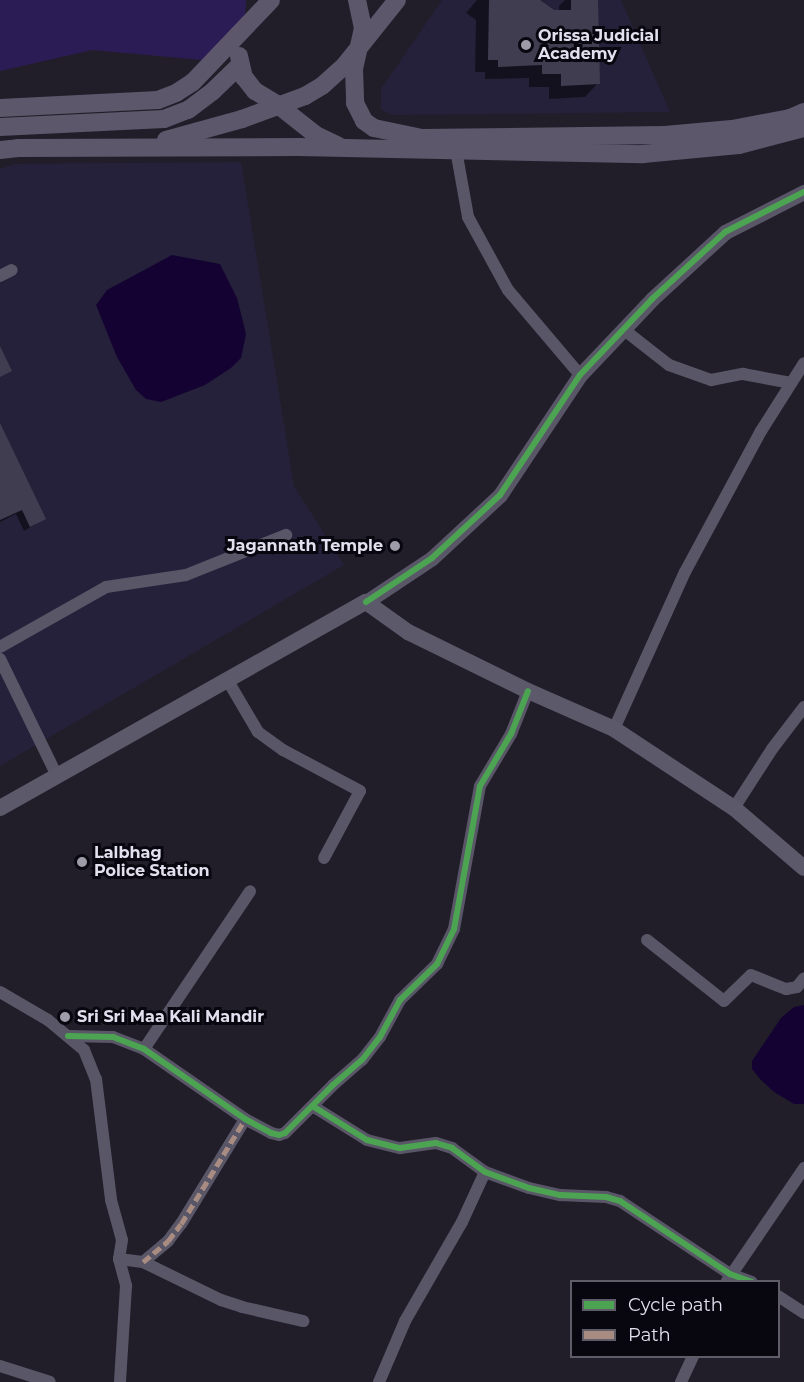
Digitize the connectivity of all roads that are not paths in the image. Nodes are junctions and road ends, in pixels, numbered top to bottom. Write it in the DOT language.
graph roads {
  1 [pos="254,0"];
  2 [pos="271,0"];
  3 [pos="357,0"];
  4 [pos="397,0"];
  5 [pos="245,30"];
  6 [pos="359,47"];
  7 [pos="239,66"];
  8 [pos="278,105"];
  9 [pos="0,108"];
  10 [pos="804,112"];
  11 [pos="0,127"];
  12 [pos="804,128"];
  13 [pos="135,147"];
  14 [pos="343,148"];
  15 [pos="0,150"];
  16 [pos="456,150"];
  17 [pos="804,192"];
  18 [pos="12,270"];
  19 [pos="0,276"];
  20 [pos="623,329"];
  21 [pos="804,363"];
  22 [pos="580,375"];
  23 [pos="791,384"];
  24 [pos="286,534"];
  25 [pos="366,602"];
  26 [pos="0,646"];
  27 [pos="0,659"];
  28 [pos="228,681"];
  29 [pos="528,691"];
  30 [pos="804,707"];
  31 [pos="614,729"];
  32 [pos="57,776"];
  33 [pos="0,808"];
  34 [pos="734,808"];
  35 [pos="324,858"];
  36 [pos="804,868"];
  37 [pos="250,891"];
  38 [pos="647,940"];
  39 [pos="804,978"];
  40 [pos="0,992"];
  41 [pos="68,1036"];
  42 [pos="144,1049"];
  43 [pos="314,1107"];
  44 [pos="245,1119"];
  45 [pos="804,1168"];
  46 [pos="485,1172"];
  47 [pos="120,1259"];
  48 [pos="143,1262"];
  49 [pos="728,1278"];
  50 [pos="744,1280"];
  51 [pos="780,1297"];
  52 [pos="804,1313"];
  53 [pos="303,1321"];
  54 [pos="692,1358"];
  55 [pos="0,1366"];
  56 [pos="30,1379"];
  57 [pos="50,1382"];
  58 [pos="120,1382"];
  59 [pos="379,1382"];
  60 [pos="681,1382"];
  1 -- 5 [label="main road"];
  2 -- 5 [label="main road"];
  3 -- 6 [label="main road"];
  4 -- 6 [label="main road"];
  5 -- 7 [label="main road"];
  5 -- 9 [label="main road"];
  6 -- 8 [label="main road"];
  6 -- 10 [label="main road"];
  7 -- 8 [label="main road"];
  7 -- 11 [label="main road"];
  8 -- 13 [label="main road"];
  8 -- 14 [label="main road"];
  12 -- 16 [label="main road"];
  13 -- 14 [label="main road"];
  13 -- 15 [label="main road"];
  14 -- 16 [label="main road"];
  16 -- 22 [label="street"];
  17 -- 20 [label="street"];
  18 -- 19 [label="street"];
  20 -- 22 [label="street"];
  20 -- 23 [label="street"];
  21 -- 23 [label="street"];
  22 -- 25 [label="street"];
  23 -- 31 [label="street"];
  24 -- 26 [label="street"];
  25 -- 28 [label="main road"];
  25 -- 29 [label="main road"];
  27 -- 32 [label="street"];
  28 -- 32 [label="main road"];
  28 -- 35 [label="street"];
  29 -- 31 [label="main road"];
  29 -- 43 [label="street"];
  30 -- 34 [label="street"];
  31 -- 34 [label="main road"];
  32 -- 33 [label="main road"];
  34 -- 36 [label="main road"];
  37 -- 42 [label="street"];
  38 -- 39 [label="street"];
  40 -- 41 [label="street"];
  41 -- 42 [label="street"];
  41 -- 47 [label="street"];
  42 -- 44 [label="street"];
  43 -- 44 [label="street"];
  43 -- 46 [label="street"];
  44 -- 48 [label="street"];
  45 -- 49 [label="street"];
  46 -- 49 [label="street"];
  46 -- 59 [label="street"];
  47 -- 48 [label="street"];
  47 -- 58 [label="street"];
  48 -- 53 [label="street"];
  49 -- 50 [label="street"];
  51 -- 52 [label="street"];
  54 -- 60 [label="street"];
  55 -- 56 [label="street"];
  56 -- 57 [label="street"];
}
